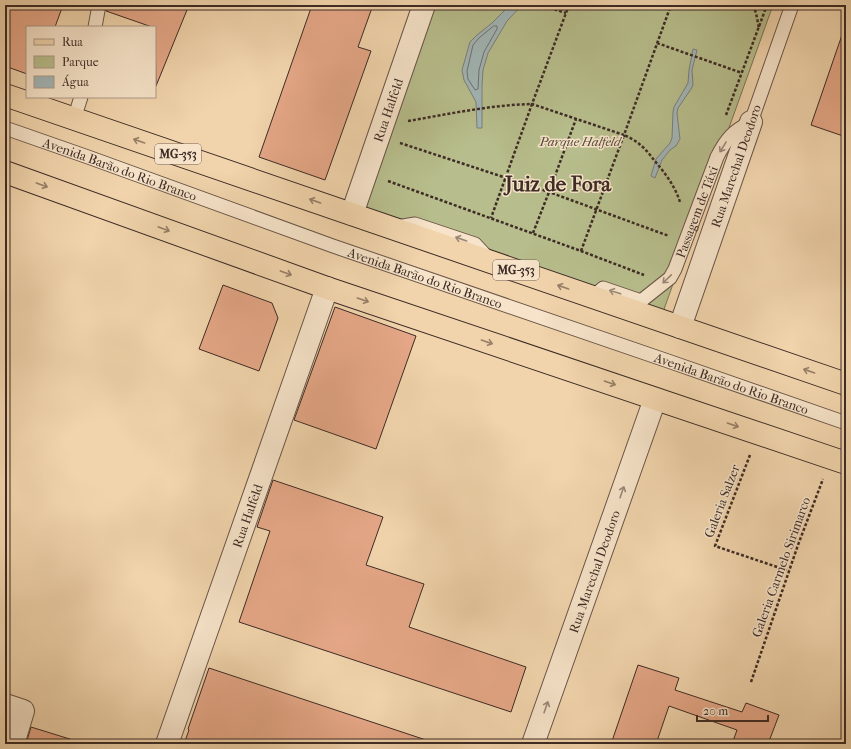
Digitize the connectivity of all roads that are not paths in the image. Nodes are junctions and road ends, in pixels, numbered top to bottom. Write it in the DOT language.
graph roads {
  1 [pos="99,5"];
  2 [pos="424,5"];
  3 [pos="792,5"];
  4 [pos="95,26"];
  5 [pos="5,95"];
  6 [pos="81,98"];
  7 [pos="74,119"];
  8 [pos="751,122"];
  9 [pos="5,128"];
  10 [pos="5,172"];
  11 [pos="352,214"];
  12 [pos="326,288"];
  13 [pos="593,297"];
  14 [pos="680,327"];
  15 [pos="846,384"];
  16 [pos="654,399"];
  17 [pos="846,423"];
  18 [pos="839,461"];
  19 [pos="14,708"];
  20 [pos="12,744"];
  21 [pos="167,744"];
  22 [pos="533,744"];
  1 -- 4 [label="lane"];
  2 -- 11 [label="street, Rua Halfeld"];
  3 -- 8 [label="lane, Rua Marechal Deodoro"];
  5 -- 7 [label="main road, MG-353"];
  6 -- 7 [label="lane"];
  11 -- 7 [label="main road, MG-353, one-way"];
  8 -- 13 [label="lane, Passagem de Táxi, one-way"];
  8 -- 14 [label="street, Rua Marechal Deodoro"];
  9 -- 17 [label="lane, Avenida Barão do Rio Branco"];
  10 -- 12 [label="main road, one-way"];
  13 -- 11 [label="main road, MG-353, one-way"];
  12 -- 16 [label="main road, one-way"];
  12 -- 21 [label="street, Rua Halfeld"];
  13 -- 14 [label="main road, MG-353"];
  15 -- 14 [label="main road, MG-353, one-way"];
  16 -- 18 [label="main road, one-way"];
  22 -- 16 [label="street, Rua Marechal Deodoro, one-way"];
  19 -- 20 [label="street"];
}
